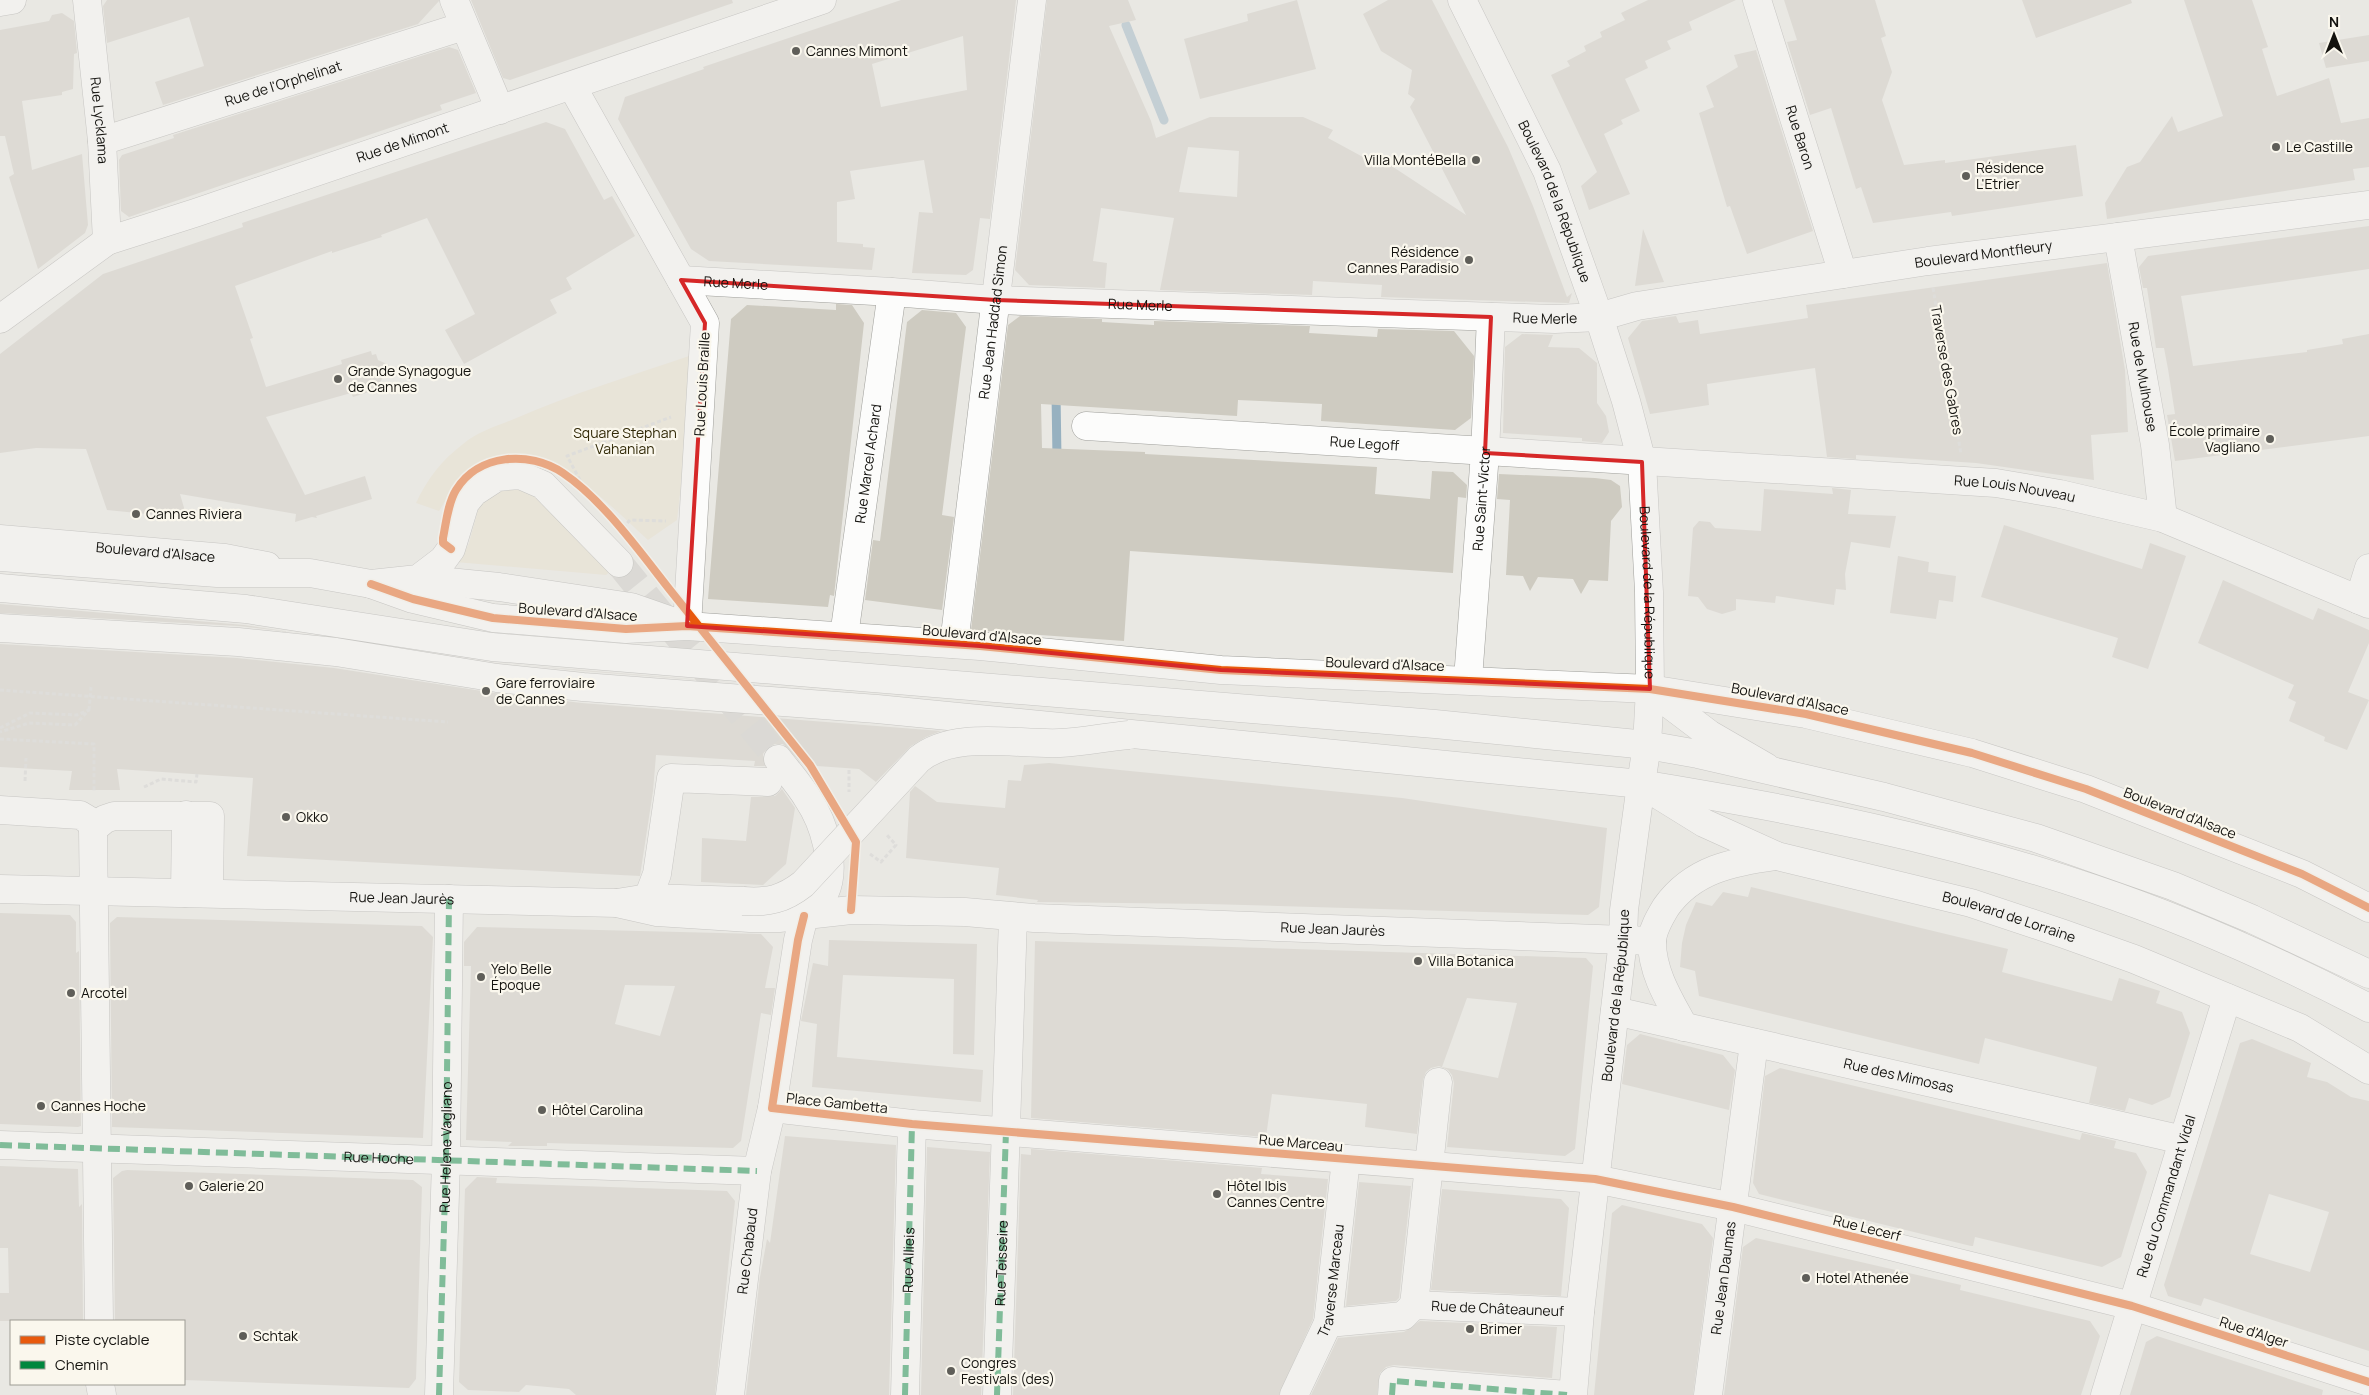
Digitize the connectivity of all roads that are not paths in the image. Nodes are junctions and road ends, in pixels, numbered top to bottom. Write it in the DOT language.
graph roads {
  1 [pos="12,0"];
  2 [pos="87,0"];
  3 [pos="454,0"];
  4 [pos="822,0"];
  5 [pos="1032,0"];
  6 [pos="1462,0"];
  7 [pos="1757,0"];
  8 [pos="0,2"];
  9 [pos="464,26"];
  10 [pos="572,86"];
  11 [pos="500,110"];
  12 [pos="102,141"];
  13 [pos="2369,205"];
  14 [pos="2118,237"];
  15 [pos="107,241"];
  16 [pos="1843,274"];
  17 [pos="681,280"];
  18 [pos="892,292"];
  19 [pos="996,300"];
  20 [pos="1491,317"];
  21 [pos="1599,317"];
  22 [pos="0,319"];
  23 [pos="1086,426"];
  24 [pos="1485,453"];
  25 [pos="1642,462"];
  26 [pos="2163,518"];
  27 [pos="0,539"];
  28 [pos="0,557"];
  29 [pos="619,563"];
  30 [pos="2369,568"];
  31 [pos="310,573"];
  32 [pos="418,579"];
  33 [pos="371,584"];
  34 [pos="0,588"];
  35 [pos="2364,602"];
  36 [pos="687,626"];
  37 [pos="0,628"];
  38 [pos="844,636"];
  39 [pos="954,644"];
  40 [pos="1468,680"];
  41 [pos="1650,689"];
  42 [pos="1129,735"];
  43 [pos="1647,745"];
  44 [pos="1776,772"];
  45 [pos="1641,784"];
  46 [pos="0,810"];
  47 [pos="178,815"];
  48 [pos="92,829"];
  49 [pos="1777,856"];
  50 [pos="0,870"];
  51 [pos="93,882"];
  52 [pos="0,889"];
  53 [pos="188,893"];
  54 [pos="648,898"];
  55 [pos="449,899"];
  56 [pos="617,903"];
  57 [pos="2369,908"];
  58 [pos="804,916"];
  59 [pos="1013,918"];
  60 [pos="1623,940"];
  61 [pos="1652,941"];
  62 [pos="2369,974"];
  63 [pos="2227,998"];
  64 [pos="2369,1008"];
  65 [pos="1615,1011"];
  66 [pos="1684,1027"];
  67 [pos="2300,1028"];
  68 [pos="1754,1043"];
  69 [pos="2369,1048"];
  70 [pos="2369,1070"];
  71 [pos="1438,1082"];
  72 [pos="772,1108"];
  73 [pos="912,1124"];
  74 [pos="1006,1131"];
  75 [pos="2183,1140"];
  76 [pos="0,1145"];
  77 [pos="96,1148"];
  78 [pos="1346,1159"];
  79 [pos="446,1160"];
  80 [pos="1427,1165"];
  81 [pos="756,1171"];
  82 [pos="1595,1179"];
  83 [pos="1733,1207"];
  84 [pos="1414,1305"];
  85 [pos="2132,1306"];
  86 [pos="1580,1312"];
  87 [pos="99,1320"];
  88 [pos="1328,1323"];
  89 [pos="2369,1382"];
  90 [pos="438,1395"];
  91 [pos="730,1395"];
  92 [pos="905,1395"];
  93 [pos="997,1395"];
  94 [pos="1294,1395"];
  95 [pos="1392,1395"];
  96 [pos="1567,1395"];
  97 [pos="1573,1395"];
  98 [pos="1708,1395"];
  99 [pos="2105,1395"];
  1 -- 8 [label="main road"];
  2 -- 12 [label="main road, Rue Lycklama"];
  3 -- 9 [label="main road"];
  4 -- 10 [label="main road, Rue de Mimont"];
  5 -- 19 [label="main road, Rue Jean Haddad Simon"];
  6 -- 21 [label="main road, Boulevard de la République"];
  7 -- 16 [label="main road, Rue Baron"];
  9 -- 11 [label="main road"];
  9 -- 12 [label="main road, Rue de l'Orphelinat"];
  10 -- 11 [label="main road, Rue de Mimont"];
  10 -- 17 [label="main road, Rue Louis Braille"];
  11 -- 15 [label="main road, Rue de Mimont"];
  12 -- 15 [label="main road, Rue Lycklama"];
  13 -- 14 [label="main road, Boulevard Montfleury"];
  14 -- 16 [label="main road, Boulevard Montfleury"];
  14 -- 26 [label="main road, Rue de Mulhouse"];
  15 -- 22 [label="main road, Rue de Mimont"];
  16 -- 21 [label="main road, Boulevard Montfleury"];
  17 -- 18 [label="main road, Rue Merle"];
  17 -- 36 [label="main road, Rue Louis Braille"];
  18 -- 19 [label="main road, Rue Merle"];
  18 -- 38 [label="main road, Rue Marcel Achard"];
  19 -- 20 [label="main road, Rue Merle"];
  19 -- 39 [label="main road, Rue Jean Haddad Simon"];
  20 -- 21 [label="main road, Rue Merle"];
  20 -- 24 [label="main road, Rue Saint-Victor"];
  21 -- 25 [label="main road, Boulevard de la République"];
  23 -- 24 [label="main road, Rue Legoff"];
  24 -- 25 [label="main road, Rue Legoff"];
  24 -- 40 [label="main road, Rue Saint-Victor"];
  25 -- 26 [label="main road, Rue Louis Nouveau"];
  25 -- 41 [label="main road, Boulevard de la République"];
  26 -- 35 [label="main road, Rue Louis Nouveau"];
  27 -- 31 [label="main road, Boulevard d'Alsace"];
  28 -- 31 [label="main road"];
  29 -- 32 [label="main road"];
  30 -- 35 [label="main road"];
  31 -- 33 [label="main road"];
  32 -- 33 [label="main road"];
  32 -- 36 [label="main road"];
  33 -- 36 [label="main road, Boulevard d'Alsace"];
  34 -- 43 [label="main road"];
  36 -- 38 [label="main road, Boulevard d'Alsace"];
  37 -- 42 [label="main road"];
  38 -- 39 [label="main road, Boulevard d'Alsace"];
  39 -- 40 [label="main road, Boulevard d'Alsace"];
  40 -- 41 [label="main road, Boulevard d'Alsace"];
  41 -- 43 [label="main road, Boulevard de la République"];
  41 -- 44 [label="main road"];
  41 -- 57 [label="main road, Boulevard d'Alsace"];
  42 -- 45 [label="main road"];
  42 -- 54 [label="main road, bridge"];
  43 -- 44 [label="main road"];
  43 -- 45 [label="main road, Boulevard de la République"];
  44 -- 62 [label="main road"];
  45 -- 49 [label="main road, Boulevard de Lorraine"];
  45 -- 60 [label="main road, Boulevard de la République"];
  45 -- 64 [label="main road"];
  46 -- 48 [label="main road"];
  47 -- 48 [label="main road"];
  47 -- 53 [label="main road"];
  47 -- 53 [label="main road"];
  48 -- 51 [label="main road"];
  49 -- 61 [label="main road"];
  49 -- 63 [label="main road, Boulevard de Lorraine"];
  50 -- 51 [label="main road"];
  51 -- 52 [label="main road, Rue Jean Jaurès"];
  51 -- 53 [label="main road, Rue Jean Jaurès"];
  51 -- 77 [label="main road"];
  53 -- 55 [label="main road, Rue Jean Jaurès"];
  54 -- 56 [label="main road"];
  54 -- 58 [label="main road"];
  55 -- 56 [label="main road, Rue Jean Jaurès"];
  55 -- 79 [label="main road, Rue Helene Vagliano"];
  56 -- 58 [label="main road, Rue Jean Jaurès"];
  58 -- 59 [label="main road"];
  58 -- 72 [label="main road, Place Gambetta"];
  59 -- 60 [label="main road, Rue Jean Jaurès"];
  59 -- 74 [label="main road"];
  60 -- 61 [label="main road, Rue Jean Jaurès"];
  60 -- 65 [label="main road, Boulevard de la République"];
  61 -- 66 [label="main road"];
  63 -- 67 [label="main road, Boulevard de Lorraine"];
  63 -- 75 [label="main road, Rue du Commandant Vidal"];
  65 -- 66 [label="main road, Rue des Mimosas"];
  65 -- 82 [label="main road, Boulevard de la République"];
  66 -- 68 [label="main road, Rue des Mimosas"];
  67 -- 69 [label="main road"];
  67 -- 70 [label="main road, Boulevard de Lorraine"];
  68 -- 75 [label="main road, Rue des Mimosas"];
  68 -- 83 [label="main road, Rue Jean Daumas"];
  71 -- 80 [label="main road, Rue de Châteauneuf"];
  72 -- 73 [label="main road, Place Gambetta"];
  72 -- 81 [label="main road, Rue Chabaud"];
  73 -- 74 [label="main road, Place Gambetta"];
  73 -- 92 [label="main road, Rue Allieis"];
  74 -- 78 [label="main road, Rue Marceau"];
  74 -- 93 [label="main road, Rue Teisseire"];
  75 -- 85 [label="main road, Rue du Commandant Vidal"];
  76 -- 77 [label="main road, Rue Hoche"];
  77 -- 79 [label="main road, Rue Hoche"];
  77 -- 87 [label="main road"];
  78 -- 80 [label="main road, Rue Marceau"];
  78 -- 88 [label="main road, Traverse Marceau"];
  79 -- 81 [label="main road, Rue Hoche"];
  79 -- 90 [label="main road, Rue Helene Vagliano"];
  80 -- 82 [label="main road, Rue Marceau"];
  80 -- 84 [label="main road, Rue de Châteauneuf"];
  81 -- 91 [label="main road, Rue Chabaud"];
  82 -- 83 [label="main road, Rue Lecerf"];
  82 -- 86 [label="main road, Boulevard de la République"];
  83 -- 85 [label="main road, Rue Lecerf"];
  83 -- 98 [label="main road, Rue Jean Daumas"];
  84 -- 86 [label="main road, Rue de Châteauneuf"];
  84 -- 88 [label="main road, Rue de Châteauneuf"];
  85 -- 89 [label="main road, Rue d'Alger"];
  85 -- 99 [label="main road, Rue du Commandant Vidal"];
  86 -- 97 [label="main road, Boulevard de la République"];
  88 -- 94 [label="main road, Traverse Marceau"];
  95 -- 96 [label="main road"];
}
